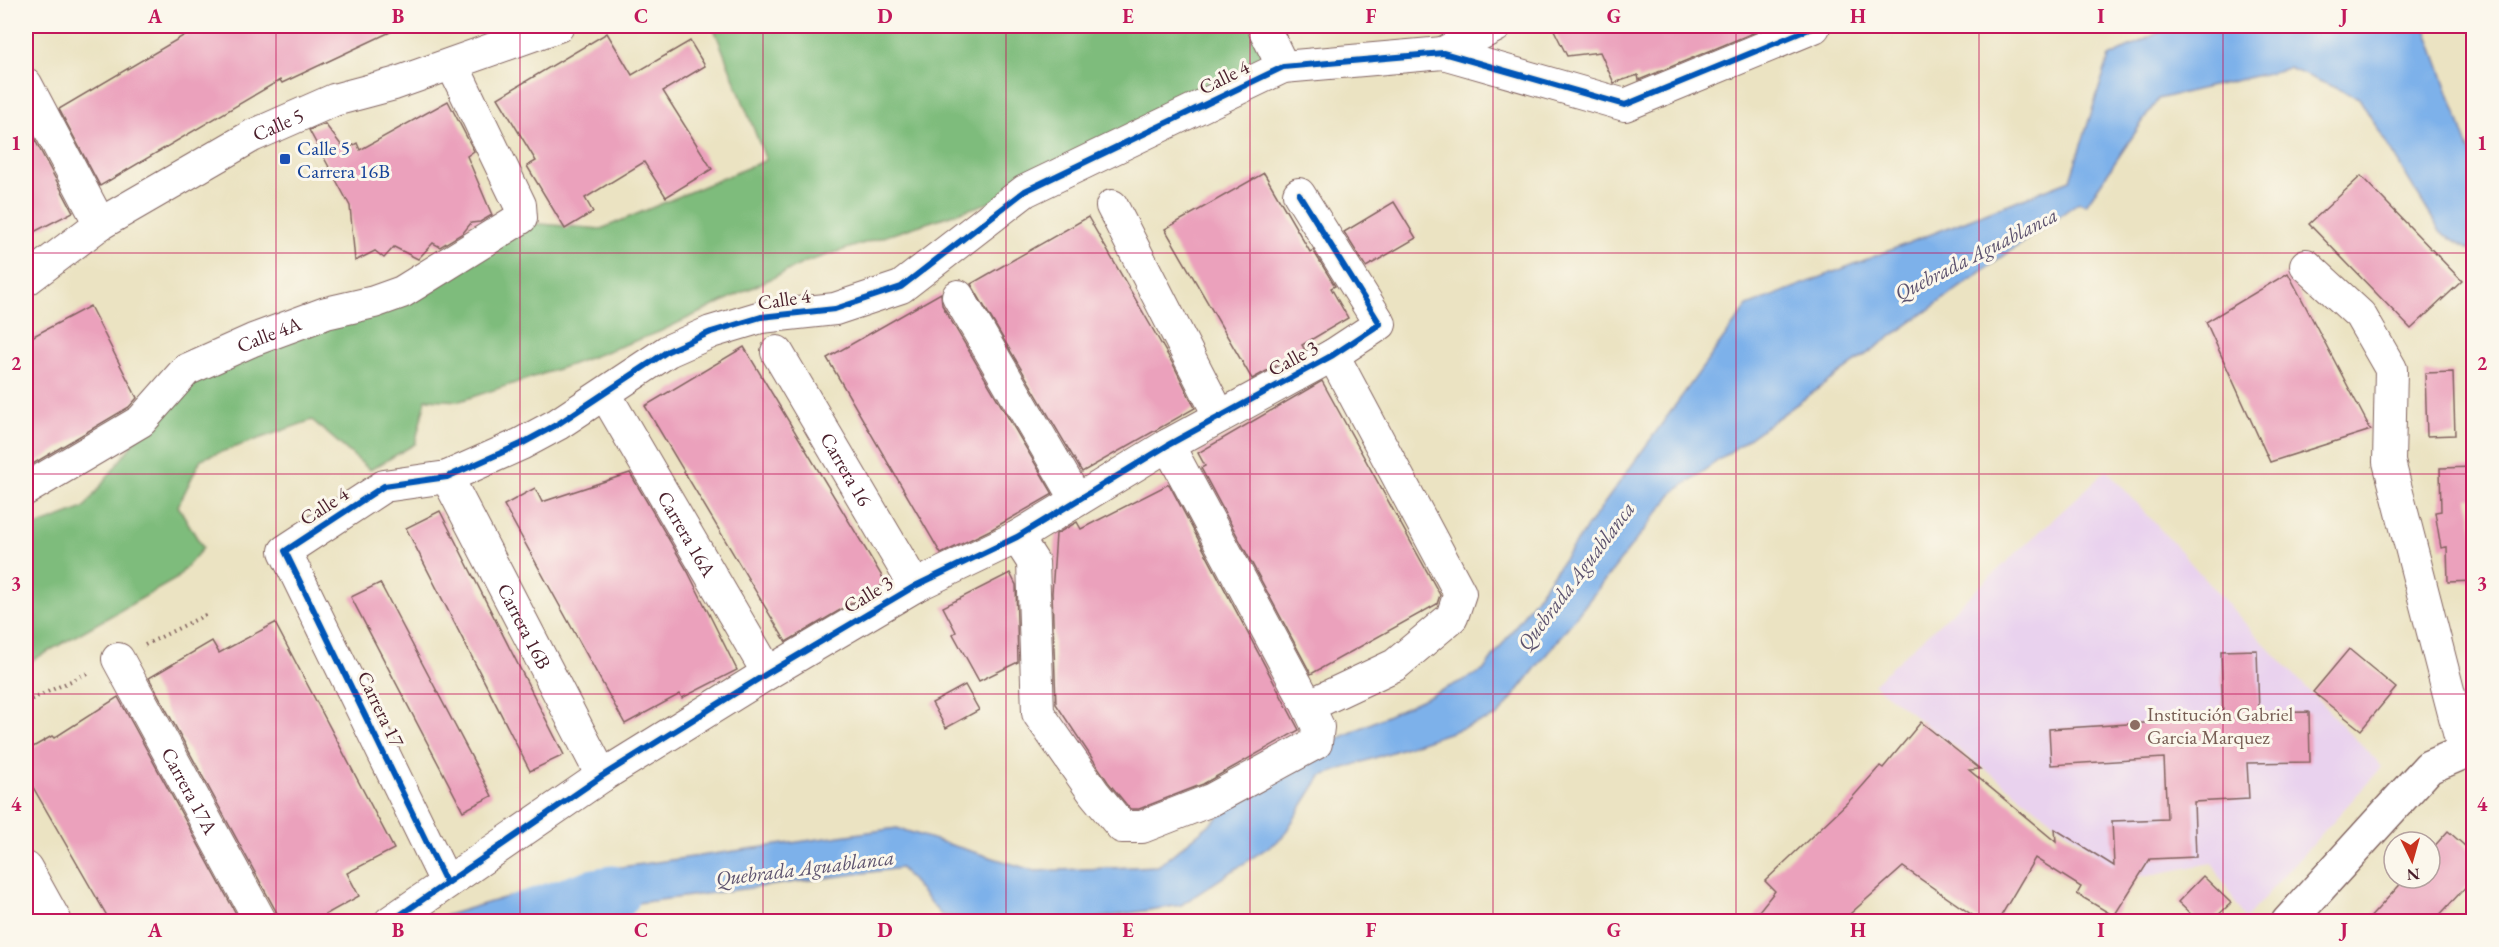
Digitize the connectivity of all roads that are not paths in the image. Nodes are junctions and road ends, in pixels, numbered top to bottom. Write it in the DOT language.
graph roads {
  1 [pos="558,26"];
  2 [pos="1263,26"];
  3 [pos="1496,26"];
  4 [pos="1814,27"];
  5 [pos="1443,52"];
  6 [pos="452,64"];
  7 [pos="1283,67"];
  8 [pos="26,84"];
  9 [pos="1299,194"];
  10 [pos="1112,206"];
  11 [pos="100,224"];
  12 [pos="2306,266"];
  13 [pos="26,280"];
  14 [pos="958,296"];
  15 [pos="777,352"];
  16 [pos="1333,355"];
  17 [pos="605,394"];
  18 [pos="1219,415"];
  19 [pos="1168,445"];
  20 [pos="447,477"];
  21 [pos="26,489"];
  22 [pos="1077,500"];
  23 [pos="1017,537"];
  24 [pos="285,551"];
  25 [pos="915,586"];
  26 [pos="118,658"];
  27 [pos="768,673"];
  28 [pos="1308,706"];
  29 [pos="2469,752"];
  30 [pos="602,776"];
  31 [pos="26,868"];
  32 [pos="446,882"];
  33 [pos="2292,919"];
  34 [pos="56,921"];
  35 [pos="261,921"];
  36 [pos="390,921"];
  1 -- 6 [label="street, Calle 5"];
  2 -- 7 [label="street"];
  3 -- 5 [label="street"];
  4 -- 5 [label="street"];
  5 -- 7 [label="street"];
  6 -- 11 [label="street, Calle 5"];
  6 -- 21 [label="street, Calle 4A"];
  7 -- 17 [label="street, Calle 4"];
  8 -- 11 [label="street"];
  9 -- 16 [label="street, Calle 3"];
  10 -- 18 [label="street"];
  11 -- 13 [label="street, Calle 5"];
  12 -- 29 [label="street"];
  14 -- 22 [label="street"];
  15 -- 25 [label="street, Carrera 16"];
  16 -- 18 [label="street, Calle 3"];
  16 -- 28 [label="street"];
  17 -- 20 [label="street, Calle 4"];
  17 -- 27 [label="street, Carrera 16A"];
  18 -- 19 [label="street, Calle 3"];
  19 -- 22 [label="street, Calle 3"];
  19 -- 28 [label="street"];
  20 -- 24 [label="street, Calle 4"];
  20 -- 30 [label="street, Carrera 16B"];
  22 -- 23 [label="street, Calle 3"];
  23 -- 25 [label="street, Calle 3"];
  23 -- 28 [label="street"];
  24 -- 32 [label="street, Carrera 17"];
  25 -- 27 [label="street, Calle 3"];
  26 -- 35 [label="street, Carrera 17A"];
  27 -- 30 [label="street, Calle 3"];
  29 -- 33 [label="main road"];
  30 -- 32 [label="street, Calle 3"];
  31 -- 34 [label="street"];
  32 -- 36 [label="street, Calle 3"];
}
